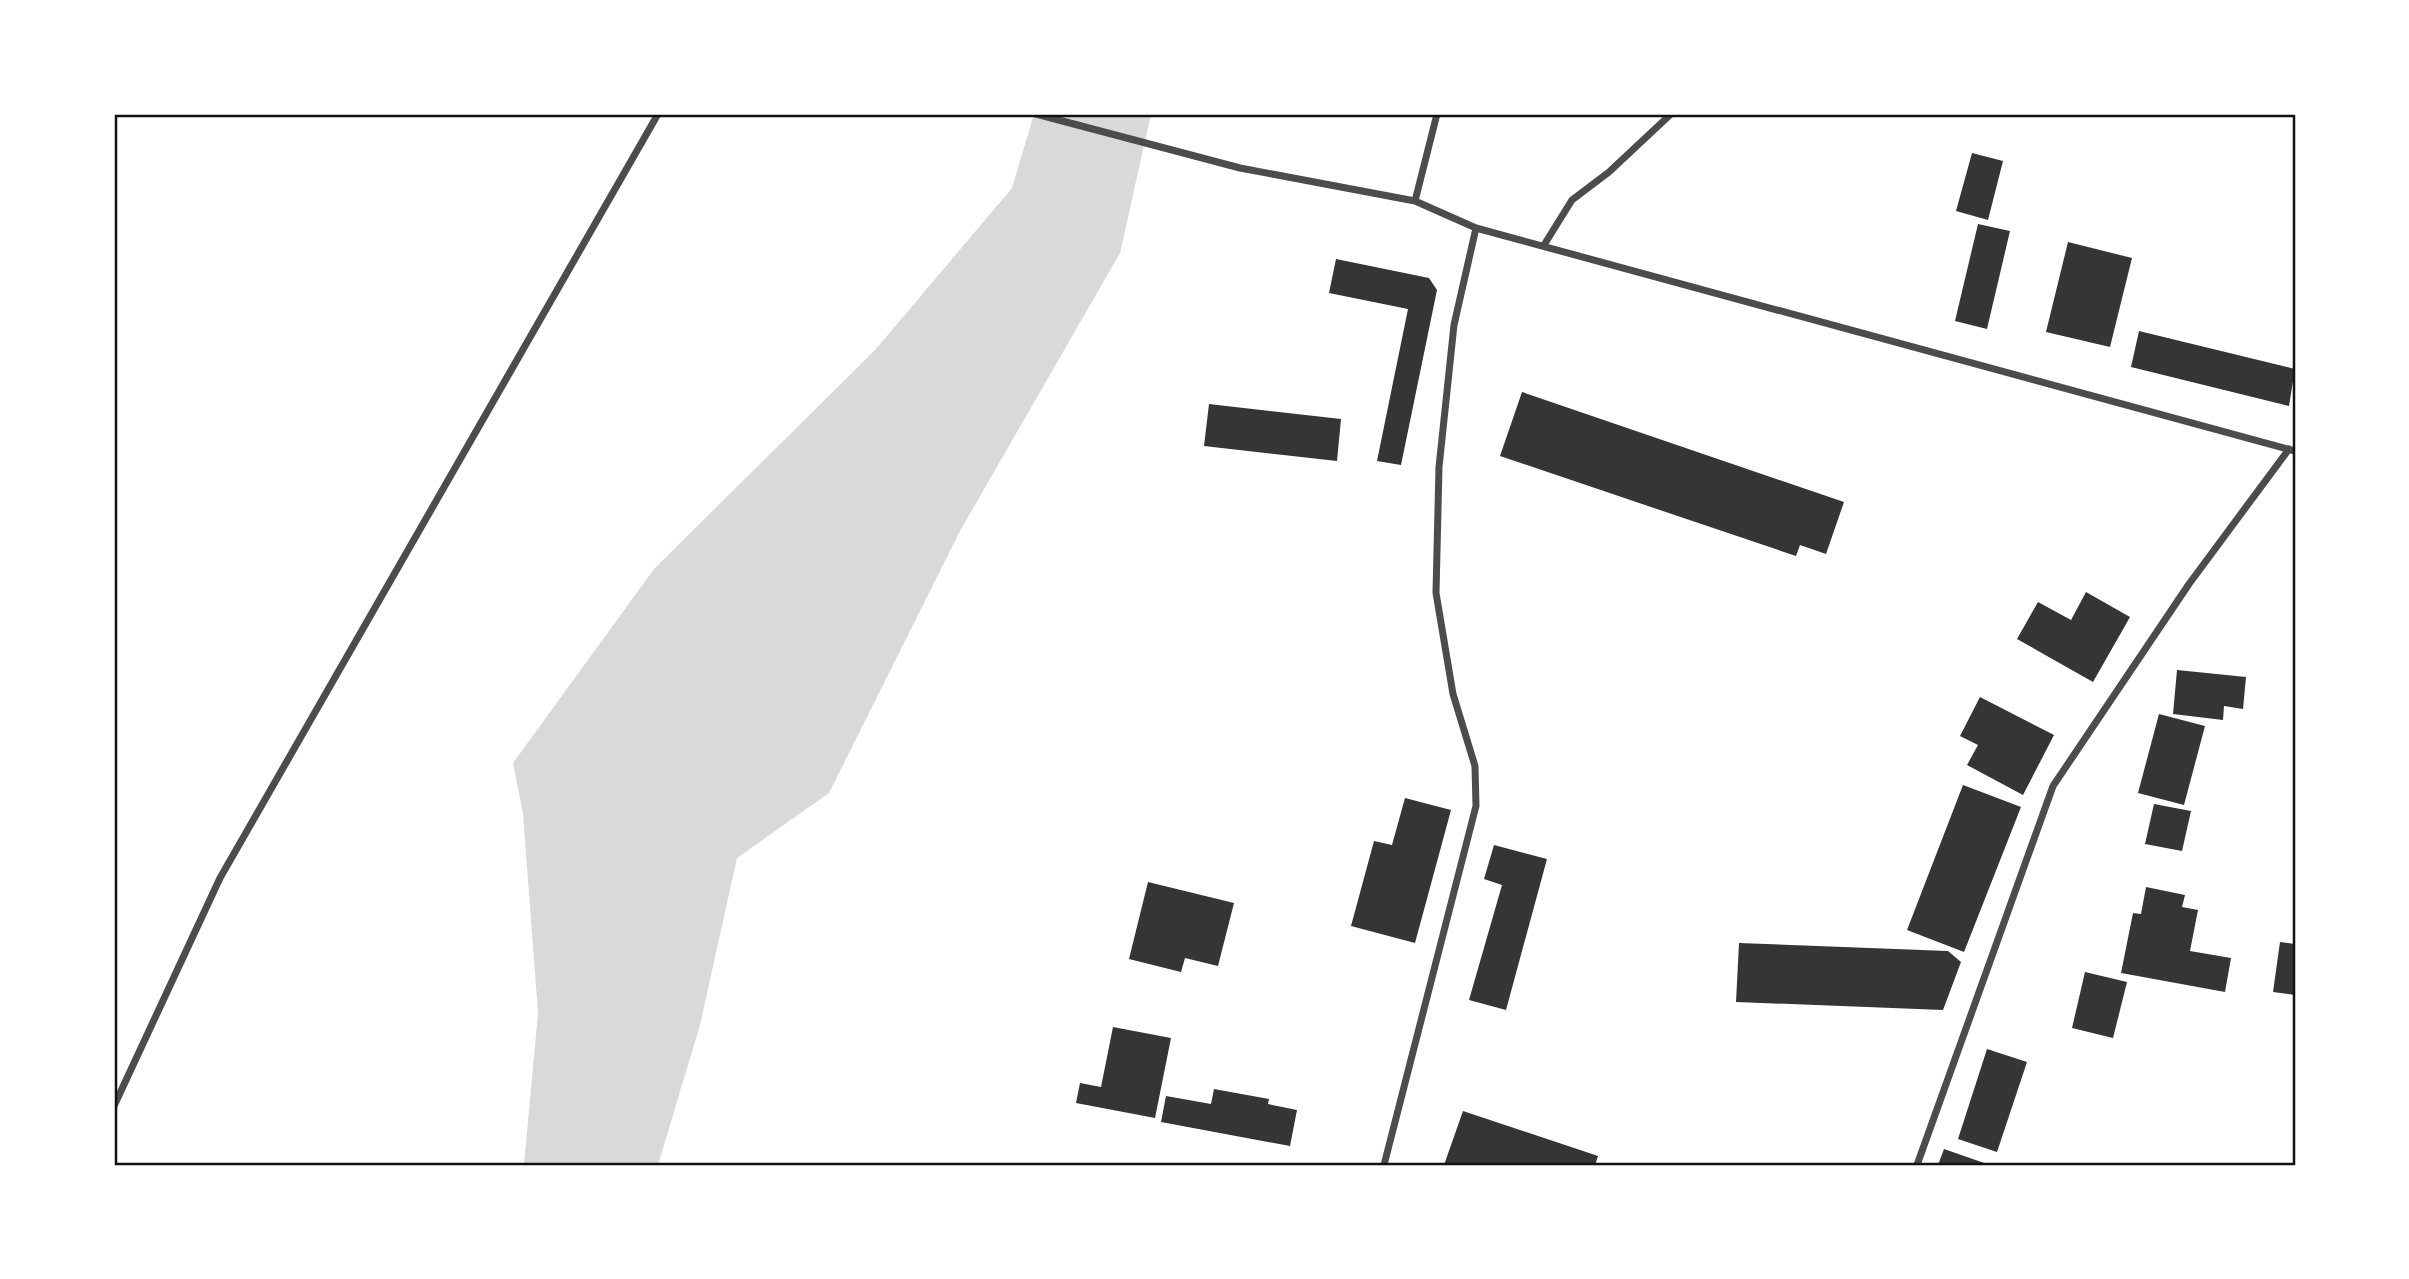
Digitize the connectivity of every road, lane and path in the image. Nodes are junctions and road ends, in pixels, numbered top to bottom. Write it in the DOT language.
graph roads {
  1 [pos="658,114"];
  2 [pos="1036,114"];
  3 [pos="1437,114"];
  4 [pos="1671,114"];
  5 [pos="1415,201"];
  6 [pos="1476,228"];
  7 [pos="1544,245"];
  8 [pos="2292,450"];
  9 [pos="114,1105"];
  10 [pos="1384,1165"];
  11 [pos="1917,1165"];
  1 -- 9 [label="street"];
  2 -- 5 [label="street"];
  3 -- 5 [label="street"];
  4 -- 7 [label="street"];
  5 -- 6 [label="street"];
  6 -- 7 [label="street"];
  6 -- 10 [label="street"];
  7 -- 8 [label="street"];
  8 -- 11 [label="street"];
}
